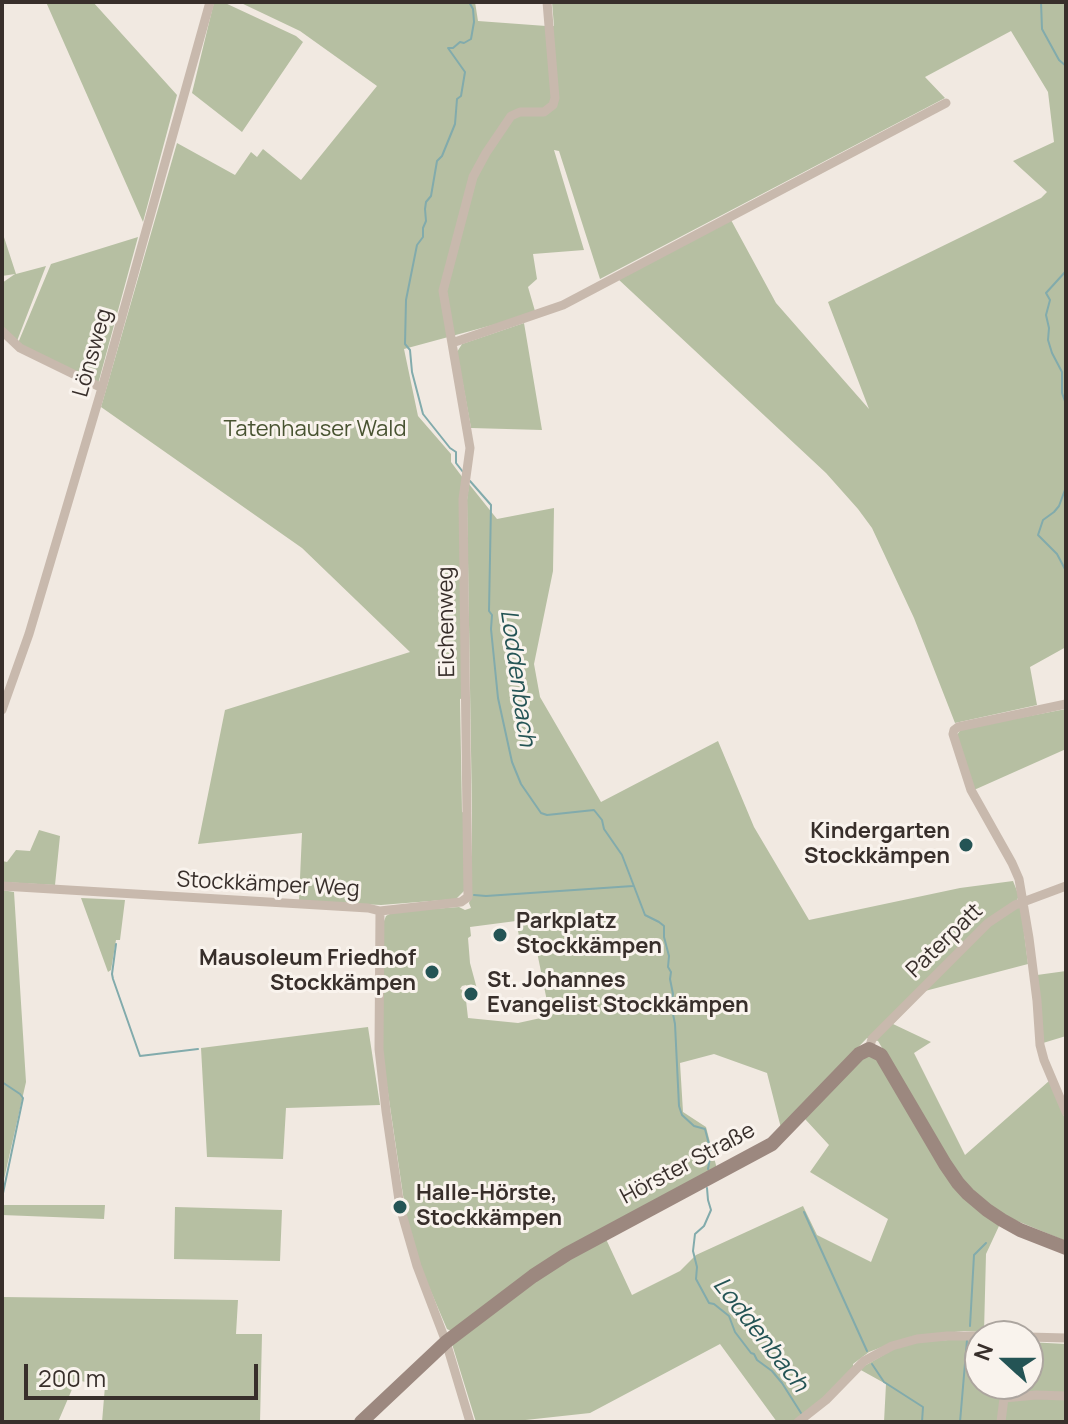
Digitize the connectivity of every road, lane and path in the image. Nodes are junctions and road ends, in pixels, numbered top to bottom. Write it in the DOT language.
graph roads {
  1 [pos="210,2"];
  2 [pos="547,2"];
  3 [pos="946,103"];
  4 [pos="2,331"];
  5 [pos="452,343"];
  6 [pos="102,388"];
  7 [pos="1066,704"];
  8 [pos="2,710"];
  9 [pos="2,886"];
  10 [pos="1066,886"];
  11 [pos="1024,901"];
  12 [pos="380,911"];
  13 [pos="869,1049"];
  14 [pos="1066,1112"];
  15 [pos="1066,1248"];
  16 [pos="964,1336"];
  17 [pos="1044,1337"];
  18 [pos="1066,1338"];
  19 [pos="446,1342"];
  20 [pos="1044,1395"];
  21 [pos="1066,1396"];
  22 [pos="1004,1400"];
  23 [pos="361,1422"];
  24 [pos="470,1422"];
  25 [pos="798,1422"];
  26 [pos="1001,1422"];
  1 -- 6 [label="street, Lönsweg"];
  2 -- 5 [label="street, Eichenweg"];
  3 -- 5 [label="street"];
  4 -- 6 [label="street"];
  5 -- 12 [label="street, Eichenweg"];
  6 -- 8 [label="street, Lönsweg"];
  7 -- 11 [label="street"];
  9 -- 12 [label="street, Stockkämper Weg"];
  10 -- 11 [label="street, Paterpatt"];
  11 -- 13 [label="street, Paterpatt"];
  11 -- 14 [label="street"];
  12 -- 19 [label="street, Stockkämper Weg"];
  13 -- 15 [label="street"];
  13 -- 19 [label="street, Hörster Straße"];
  16 -- 25 [label="street"];
  17 -- 18 [label="street"];
  19 -- 23 [label="street, Hörster Straße"];
  19 -- 24 [label="street, Stockkämper Weg"];
  20 -- 21 [label="street"];
  22 -- 26 [label="street"];
}
